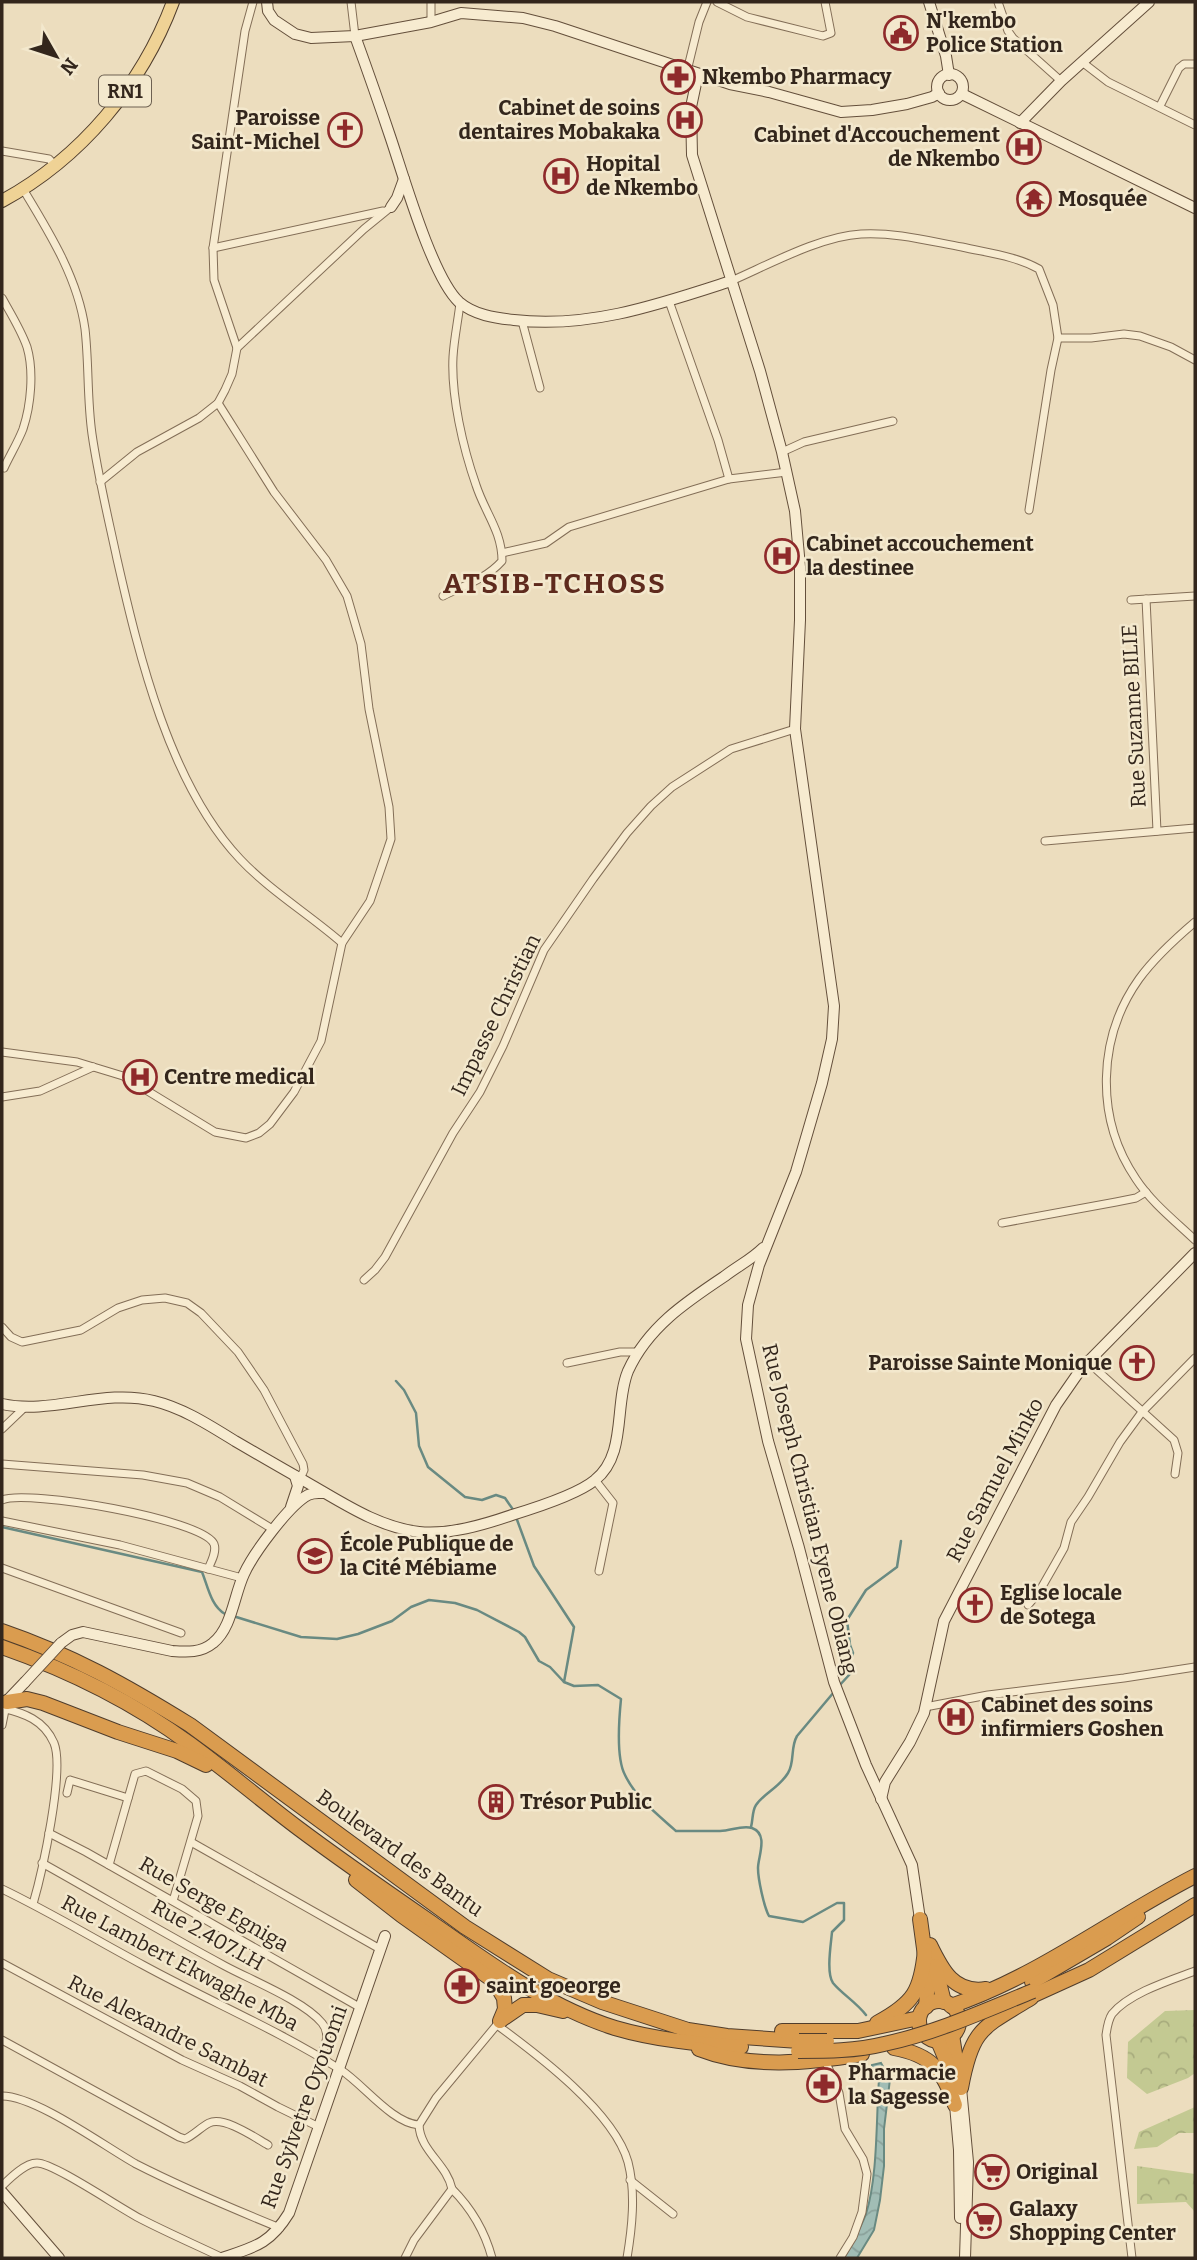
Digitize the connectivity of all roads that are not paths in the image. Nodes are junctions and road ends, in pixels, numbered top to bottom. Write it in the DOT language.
graph roads {
  1 [pos="173,2"];
  2 [pos="253,2"];
  3 [pos="267,2"];
  4 [pos="351,2"];
  5 [pos="431,2"];
  6 [pos="707,2"];
  7 [pos="718,2"];
  8 [pos="825,2"];
  9 [pos="929,2"];
  10 [pos="998,2"];
  11 [pos="1149,2"];
  12 [pos="431,22"];
  13 [pos="355,36"];
  14 [pos="1082,62"];
  15 [pos="1195,64"];
  16 [pos="693,72"];
  17 [pos="949,75"];
  18 [pos="1061,81"];
  19 [pos="939,93"];
  20 [pos="962,94"];
  21 [pos="1160,106"];
  22 [pos="1020,122"];
  23 [pos="1195,125"];
  24 [pos="2,151"];
  25 [pos="55,165"];
  26 [pos="404,178"];
  27 [pos="23,189"];
  28 [pos="2,201"];
  29 [pos="1195,208"];
  30 [pos="389,209"];
  31 [pos="415,210"];
  32 [pos="212,248"];
  33 [pos="731,281"];
  34 [pos="2,298"];
  35 [pos="669,301"];
  36 [pos="460,303"];
  37 [pos="522,321"];
  38 [pos="1058,338"];
  39 [pos="237,348"];
  40 [pos="1195,360"];
  41 [pos="540,388"];
  42 [pos="218,403"];
  43 [pos="893,421"];
  44 [pos="782,452"];
  45 [pos="4,468"];
  46 [pos="787,472"];
  47 [pos="729,479"];
  48 [pos="100,482"];
  49 [pos="1028,510"];
  50 [pos="502,552"];
  51 [pos="443,596"];
  52 [pos="1195,596"];
  53 [pos="1146,599"];
  54 [pos="1131,600"];
  55 [pos="795,729"];
  56 [pos="1195,828"];
  57 [pos="1157,831"];
  58 [pos="1045,841"];
  59 [pos="1195,922"];
  60 [pos="342,943"];
  61 [pos="2,1052"];
  62 [pos="93,1067"];
  63 [pos="2,1097"];
  64 [pos="1146,1192"];
  65 [pos="1002,1223"];
  66 [pos="1195,1240"];
  67 [pos="767,1243"];
  68 [pos="1195,1253"];
  69 [pos="738,1266"];
  70 [pos="364,1280"];
  71 [pos="755,1281"];
  72 [pos="2,1327"];
  73 [pos="638,1352"];
  74 [pos="1195,1357"];
  75 [pos="1088,1362"];
  76 [pos="567,1363"];
  77 [pos="2,1404"];
  78 [pos="23,1408"];
  79 [pos="1142,1412"];
  80 [pos="2,1429"];
  81 [pos="2,1464"];
  82 [pos="1175,1474"];
  83 [pos="297,1477"];
  84 [pos="595,1480"];
  85 [pos="324,1493"];
  86 [pos="2,1500"];
  87 [pos="290,1510"];
  88 [pos="2,1521"];
  89 [pos="274,1530"];
  90 [pos="2,1568"];
  91 [pos="208,1569"];
  92 [pos="599,1571"];
  93 [pos="242,1578"];
  94 [pos="1028,1605"];
  95 [pos="2,1631"];
  96 [pos="181,1633"];
  97 [pos="2,1647"];
  98 [pos="1195,1667"];
  99 [pos="25,1682"];
  100 [pos="35,1700"];
  101 [pos="4,1706"];
  102 [pos="925,1707"];
  103 [pos="2,1725"];
  104 [pos="897,1764"];
  105 [pos="866,1765"];
  106 [pos="67,1793"];
  107 [pos="253,1793"];
  108 [pos="128,1798"];
  109 [pos="881,1799"];
  110 [pos="49,1833"];
  111 [pos="191,1842"];
  112 [pos="42,1863"];
  113 [pos="346,1863"];
  114 [pos="109,1865"];
  115 [pos="1195,1879"];
  116 [pos="2,1889"];
  117 [pos="1195,1898"];
  118 [pos="173,1901"];
  119 [pos="33,1904"];
  120 [pos="1195,1905"];
  121 [pos="920,1919"];
  122 [pos="385,1936"];
  123 [pos="928,1948"];
  124 [pos="380,1949"];
  125 [pos="2,1963"];
  126 [pos="1195,1971"];
  127 [pos="1005,1985"];
  128 [pos="1034,1989"];
  129 [pos="947,2004"];
  130 [pos="361,2008"];
  131 [pos="923,2012"];
  132 [pos="578,2013"];
  133 [pos="656,2020"];
  134 [pos="498,2023"];
  135 [pos="861,2031"];
  136 [pos="955,2031"];
  137 [pos="2,2040"];
  138 [pos="933,2040"];
  139 [pos="685,2043"];
  140 [pos="798,2046"];
  141 [pos="894,2048"];
  142 [pos="320,2058"];
  143 [pos="825,2060"];
  144 [pos="340,2069"];
  145 [pos="961,2088"];
  146 [pos="2,2096"];
  147 [pos="955,2105"];
  148 [pos="419,2124"];
  149 [pos="319,2127"];
  150 [pos="268,2145"];
  151 [pos="630,2180"];
  152 [pos="2,2186"];
  153 [pos="452,2189"];
  154 [pos="2,2192"];
  155 [pos="673,2214"];
  156 [pos="280,2228"];
  157 [pos="54,2256"];
  158 [pos="223,2258"];
  159 [pos="405,2258"];
  160 [pos="492,2258"];
  161 [pos="627,2258"];
  162 [pos="840,2258"];
  163 [pos="958,2258"];
  164 [pos="965,2258"];
  165 [pos="1132,2258"];
  1 -- 25 [label="main road, RN1"];
  2 -- 32 [label="street"];
  3 -- 13 [label="street"];
  4 -- 13 [label="street"];
  5 -- 12 [label="street"];
  6 -- 16 [label="street"];
  7 -- 8 [label="street"];
  9 -- 17 [label="street"];
  10 -- 18 [label="street"];
  11 -- 14 [label="street"];
  12 -- 13 [label="street"];
  12 -- 16 [label="street"];
  13 -- 26 [label="street"];
  14 -- 18 [label="street"];
  14 -- 21 [label="street"];
  15 -- 21 [label="street"];
  16 -- 19 [label="street"];
  16 -- 33 [label="street, Rue Joseph Christian Eyene Obiang"];
  17 -- 19 [label="street"];
  17 -- 20 [label="street"];
  18 -- 22 [label="street"];
  19 -- 20 [label="street"];
  20 -- 22 [label="street"];
  21 -- 23 [label="street"];
  22 -- 29 [label="street"];
  24 -- 25 [label="street"];
  25 -- 27 [label="main road, RN1"];
  26 -- 30 [label="street"];
  26 -- 31 [label="street"];
  27 -- 28 [label="main road, RN1"];
  27 -- 48 [label="street"];
  30 -- 31 [label="street"];
  30 -- 32 [label="street"];
  30 -- 39 [label="street"];
  31 -- 36 [label="street"];
  32 -- 39 [label="street"];
  33 -- 35 [label="street"];
  33 -- 38 [label="street"];
  33 -- 44 [label="street, Rue Joseph Christian Eyene Obiang"];
  34 -- 45 [label="street"];
  35 -- 37 [label="street"];
  35 -- 47 [label="street"];
  36 -- 37 [label="street"];
  36 -- 50 [label="street"];
  37 -- 41 [label="street"];
  38 -- 40 [label="street"];
  38 -- 49 [label="street"];
  39 -- 42 [label="street"];
  42 -- 48 [label="street"];
  42 -- 60 [label="street"];
  43 -- 44 [label="street"];
  44 -- 46 [label="street, Rue Joseph Christian Eyene Obiang"];
  46 -- 47 [label="street"];
  46 -- 55 [label="street, Rue Joseph Christian Eyene Obiang"];
  47 -- 50 [label="street"];
  48 -- 60 [label="street"];
  50 -- 51 [label="street"];
  52 -- 53 [label="street"];
  53 -- 54 [label="street"];
  53 -- 57 [label="street, Rue Suzanne BILIE"];
  55 -- 67 [label="street, Rue Joseph Christian Eyene Obiang"];
  55 -- 70 [label="street, Impasse Christian"];
  56 -- 57 [label="street"];
  57 -- 58 [label="street"];
  59 -- 64 [label="street"];
  60 -- 62 [label="street"];
  61 -- 62 [label="street"];
  62 -- 63 [label="street"];
  64 -- 65 [label="street"];
  64 -- 66 [label="street"];
  67 -- 69 [label="street"];
  67 -- 71 [label="street, Rue Joseph Christian Eyene Obiang"];
  68 -- 75 [label="street, Rue Samuel Minko"];
  69 -- 71 [label="street"];
  69 -- 73 [label="street"];
  71 -- 105 [label="street, Rue Joseph Christian Eyene Obiang"];
  72 -- 83 [label="street"];
  73 -- 76 [label="street"];
  73 -- 84 [label="street"];
  74 -- 79 [label="street"];
  75 -- 79 [label="street"];
  75 -- 102 [label="street, Rue Samuel Minko"];
  77 -- 78 [label="street"];
  78 -- 80 [label="street"];
  78 -- 83 [label="street"];
  79 -- 82 [label="street"];
  79 -- 94 [label="street"];
  81 -- 89 [label="street"];
  83 -- 85 [label="street"];
  83 -- 87 [label="street"];
  84 -- 85 [label="street"];
  84 -- 92 [label="street"];
  85 -- 87 [label="street"];
  86 -- 91 [label="street"];
  87 -- 89 [label="street"];
  88 -- 91 [label="street"];
  89 -- 93 [label="street"];
  90 -- 96 [label="street"];
  91 -- 93 [label="street"];
  93 -- 99 [label="street, bridge"];
  95 -- 133 [label="highway, Boulevard des Bantu"];
  97 -- 107 [label="highway, Boulevard des Bantu"];
  98 -- 102 [label="street"];
  99 -- 100 [label="highway"];
  99 -- 101 [label="street"];
  100 -- 101 [label="highway"];
  100 -- 107 [label="highway"];
  101 -- 103 [label="street"];
  101 -- 110 [label="street"];
  102 -- 104 [label="street, Rue Samuel Minko"];
  104 -- 105 [label="street"];
  104 -- 109 [label="street, Rue Samuel Minko"];
  105 -- 109 [label="street, Rue Joseph Christian Eyene Obiang"];
  106 -- 108 [label="street"];
  107 -- 113 [label="highway, Boulevard des Bantu"];
  108 -- 111 [label="street"];
  108 -- 114 [label="street"];
  109 -- 121 [label="street, Rue Joseph Christian Eyene Obiang"];
  110 -- 112 [label="street"];
  110 -- 114 [label="street, Rue Serge Egniga"];
  111 -- 118 [label="street"];
  111 -- 124 [label="street"];
  112 -- 119 [label="street"];
  112 -- 142 [label="street, Rue 2.407.LH"];
  113 -- 132 [label="highway, Boulevard des Bantu"];
  113 -- 134 [label="highway"];
  114 -- 118 [label="street, Rue Serge Egniga"];
  115 -- 127 [label="highway"];
  115 -- 128 [label="highway"];
  116 -- 119 [label="street, Rue Lambert Ekwaghe Mba"];
  117 -- 128 [label="highway"];
  118 -- 130 [label="street, Rue Serge Egniga"];
  119 -- 142 [label="street, Rue Lambert Ekwaghe Mba"];
  120 -- 128 [label="highway"];
  121 -- 123 [label="highway"];
  122 -- 124 [label="street, Rue Sylvetre Oyouomi"];
  123 -- 127 [label="highway"];
  123 -- 129 [label="highway"];
  123 -- 131 [label="highway"];
  123 -- 135 [label="highway"];
  124 -- 130 [label="street, Rue Sylvetre Oyouomi"];
  125 -- 149 [label="street, Rue Alexandre Sambat"];
  126 -- 165 [label="street"];
  127 -- 129 [label="highway"];
  128 -- 136 [label="highway"];
  128 -- 140 [label="highway, bridge"];
  128 -- 145 [label="highway"];
  129 -- 131 [label="highway"];
  129 -- 136 [label="highway"];
  130 -- 144 [label="street, Rue Sylvetre Oyouomi"];
  131 -- 135 [label="highway"];
  131 -- 138 [label="highway"];
  132 -- 134 [label="highway"];
  132 -- 139 [label="highway, Boulevard des Bantu"];
  133 -- 135 [label="highway"];
  133 -- 140 [label="highway, Boulevard des Bantu"];
  134 -- 148 [label="street"];
  134 -- 151 [label="street"];
  136 -- 138 [label="highway"];
  136 -- 145 [label="highway"];
  137 -- 150 [label="street"];
  138 -- 141 [label="highway"];
  138 -- 147 [label="highway"];
  139 -- 140 [label="highway, Boulevard des Bantu"];
  139 -- 143 [label="highway"];
  141 -- 143 [label="highway"];
  141 -- 147 [label="highway"];
  142 -- 144 [label="street, Rue Lambert Ekwaghe Mba"];
  143 -- 162 [label="street"];
  144 -- 148 [label="street, Rue Lambert Ekwaghe Mba"];
  144 -- 149 [label="street, Rue Sylvetre Oyouomi"];
  145 -- 164 [label="street"];
  146 -- 156 [label="street"];
  147 -- 163 [label="street"];
  148 -- 153 [label="street"];
  149 -- 156 [label="street, Rue Sylvetre Oyouomi"];
  151 -- 155 [label="street"];
  151 -- 161 [label="street"];
  152 -- 158 [label="street"];
  153 -- 159 [label="street"];
  153 -- 160 [label="street"];
  154 -- 157 [label="street"];
  156 -- 158 [label="street, Rue Sylvetre Oyouomi"];
}
